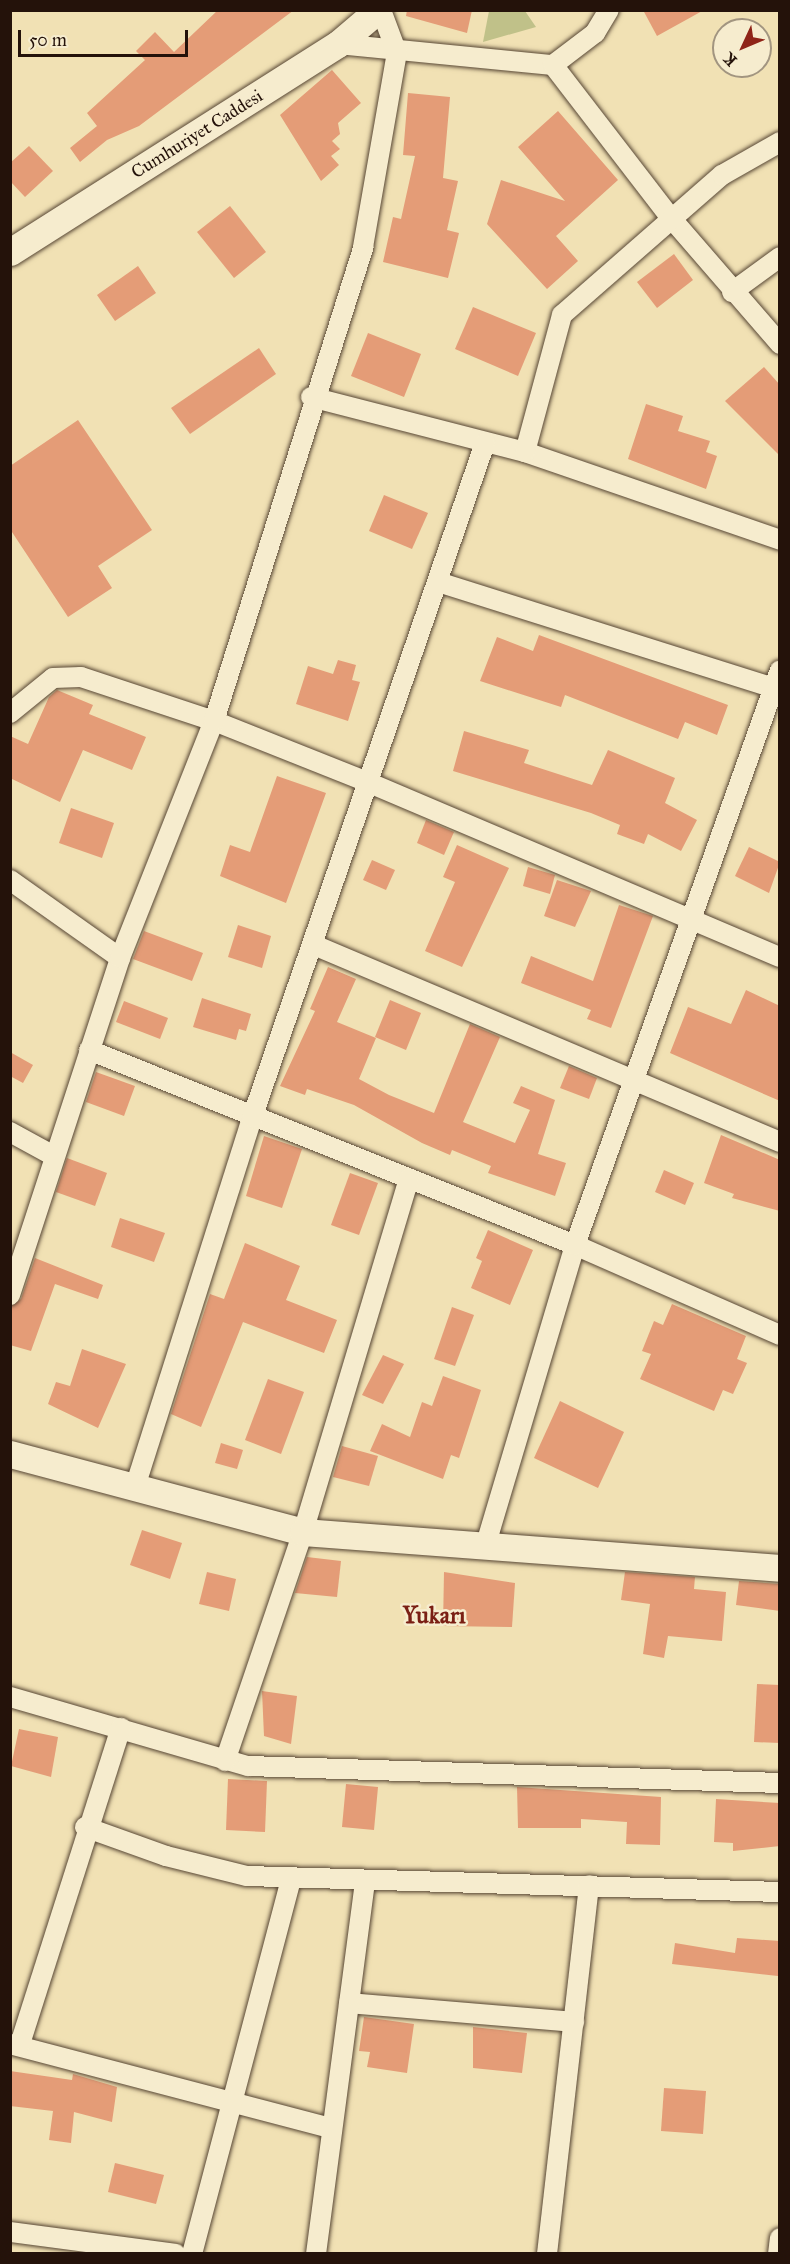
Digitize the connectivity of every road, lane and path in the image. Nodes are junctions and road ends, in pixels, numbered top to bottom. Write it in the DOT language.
graph roads {
  1 [pos="380,10"];
  2 [pos="609,10"];
  3 [pos="338,44"];
  4 [pos="397,53"];
  5 [pos="553,65"];
  6 [pos="780,142"];
  7 [pos="671,218"];
  8 [pos="10,252"];
  9 [pos="780,257"];
  10 [pos="732,292"];
  11 [pos="780,344"];
  12 [pos="311,397"];
  13 [pos="485,443"];
  14 [pos="525,452"];
  15 [pos="780,540"];
  16 [pos="438,582"];
  17 [pos="778,682"];
  18 [pos="10,713"];
  19 [pos="214,721"];
  20 [pos="372,784"];
  21 [pos="10,880"];
  22 [pos="690,923"];
  23 [pos="314,945"];
  24 [pos="780,957"];
  25 [pos="120,958"];
  26 [pos="89,1050"];
  27 [pos="634,1081"];
  28 [pos="252,1118"];
  29 [pos="10,1132"];
  30 [pos="780,1142"];
  31 [pos="54,1156"];
  32 [pos="409,1179"];
  33 [pos="575,1245"];
  34 [pos="10,1295"];
  35 [pos="780,1335"];
  36 [pos="10,1454"];
  37 [pos="135,1487"];
  38 [pos="303,1532"];
  39 [pos="485,1546"];
  40 [pos="780,1568"];
  41 [pos="10,1697"];
  42 [pos="121,1728"];
  43 [pos="225,1761"];
  44 [pos="780,1783"];
  45 [pos="85,1827"];
  46 [pos="291,1879"];
  47 [pos="365,1882"];
  48 [pos="589,1885"];
  49 [pos="780,1892"];
  50 [pos="349,2003"];
  51 [pos="574,2022"];
  52 [pos="15,2044"];
  53 [pos="232,2104"];
  54 [pos="331,2128"];
  55 [pos="10,2232"];
  56 [pos="779,2240"];
  57 [pos="176,2253"];
  58 [pos="192,2253"];
  59 [pos="316,2253"];
  60 [pos="547,2253"];
  61 [pos="778,2253"];
  1 -- 3 [label="street, Cumhuriyet Caddesi"];
  1 -- 4 [label="street"];
  2 -- 5 [label="street"];
  3 -- 4 [label="street"];
  3 -- 8 [label="street, Cumhuriyet Caddesi"];
  4 -- 5 [label="street"];
  4 -- 12 [label="street"];
  5 -- 7 [label="street"];
  6 -- 7 [label="street"];
  7 -- 10 [label="street"];
  7 -- 14 [label="street"];
  9 -- 10 [label="street"];
  10 -- 11 [label="street"];
  12 -- 13 [label="street"];
  12 -- 19 [label="street"];
  13 -- 14 [label="street"];
  13 -- 16 [label="street"];
  14 -- 15 [label="street"];
  16 -- 17 [label="street"];
  16 -- 20 [label="street"];
  17 -- 22 [label="street"];
  18 -- 19 [label="street"];
  19 -- 20 [label="street"];
  19 -- 25 [label="street"];
  20 -- 22 [label="street"];
  20 -- 23 [label="street"];
  21 -- 25 [label="street"];
  22 -- 24 [label="street"];
  22 -- 27 [label="street"];
  23 -- 27 [label="street"];
  23 -- 28 [label="street"];
  25 -- 26 [label="street"];
  26 -- 28 [label="street"];
  26 -- 31 [label="street"];
  27 -- 30 [label="street"];
  27 -- 33 [label="street"];
  28 -- 32 [label="street"];
  28 -- 37 [label="street"];
  29 -- 31 [label="street"];
  31 -- 34 [label="street"];
  32 -- 33 [label="street"];
  32 -- 38 [label="street"];
  33 -- 35 [label="street"];
  33 -- 39 [label="street"];
  36 -- 37 [label="street"];
  37 -- 38 [label="street"];
  38 -- 39 [label="street"];
  38 -- 43 [label="street"];
  39 -- 40 [label="street"];
  41 -- 42 [label="street"];
  42 -- 43 [label="street"];
  42 -- 45 [label="street"];
  43 -- 44 [label="street"];
  45 -- 46 [label="street"];
  45 -- 52 [label="street"];
  46 -- 47 [label="street"];
  46 -- 53 [label="street"];
  47 -- 48 [label="street"];
  47 -- 50 [label="street"];
  48 -- 49 [label="street"];
  48 -- 51 [label="street"];
  50 -- 51 [label="street"];
  50 -- 54 [label="street"];
  51 -- 60 [label="street"];
  52 -- 53 [label="street"];
  53 -- 54 [label="street"];
  53 -- 58 [label="street"];
  54 -- 59 [label="street"];
  55 -- 57 [label="street"];
  56 -- 61 [label="street"];
}
